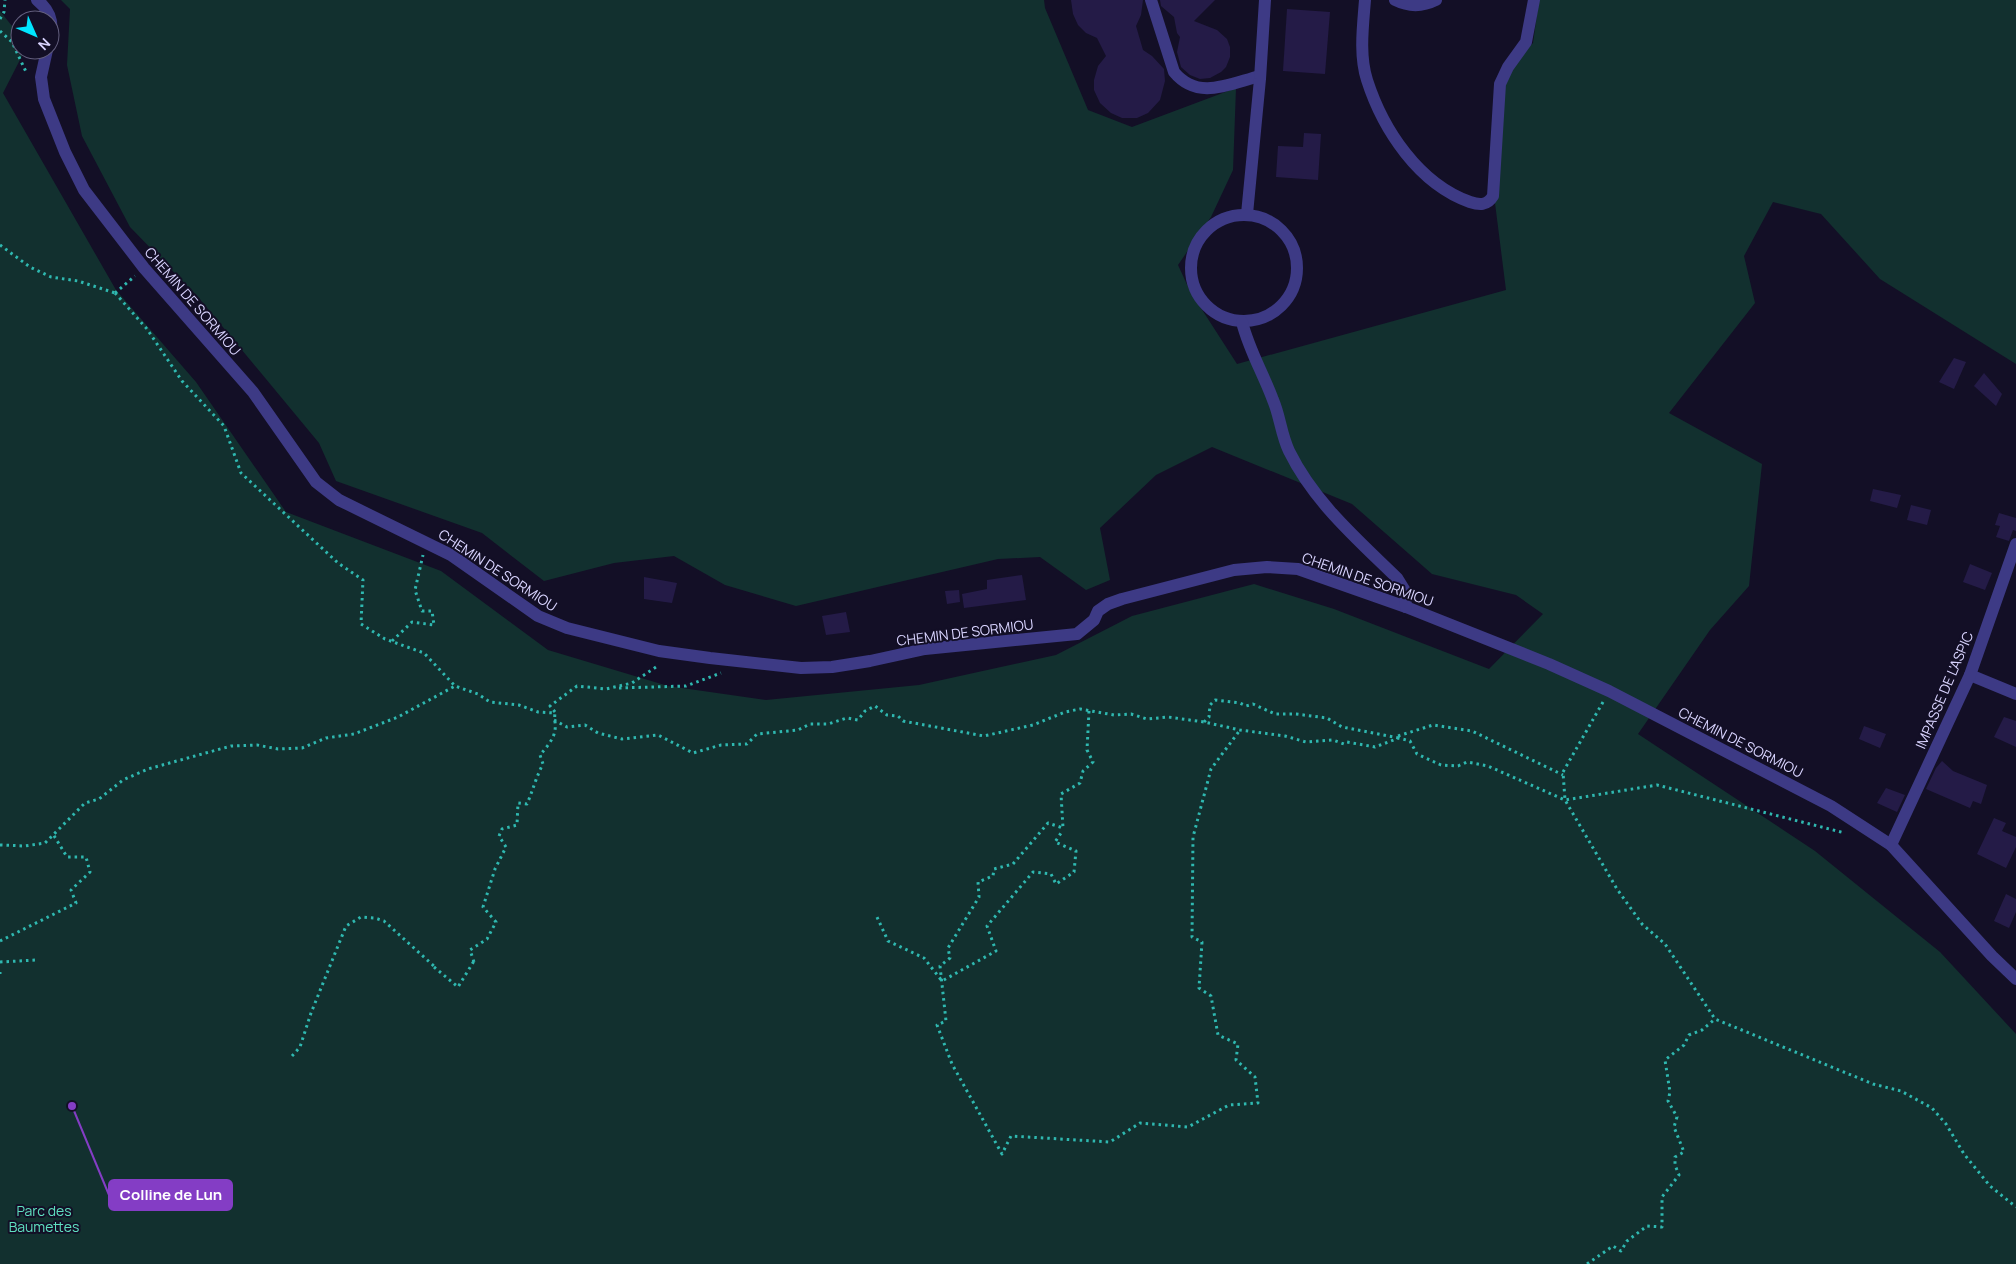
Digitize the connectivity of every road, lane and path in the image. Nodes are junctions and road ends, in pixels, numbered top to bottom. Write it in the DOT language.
graph roads {
  1 [pos="5,0"];
  2 [pos="37,0"];
  3 [pos="1151,0"];
  4 [pos="1265,0"];
  5 [pos="1365,0"];
  6 [pos="1396,0"];
  7 [pos="1436,0"];
  8 [pos="1534,0"];
  9 [pos="46,10"];
  10 [pos="0,18"];
  11 [pos="0,31"];
  12 [pos="45,60"];
  13 [pos="1260,76"];
  14 [pos="41,82"];
  15 [pos="1247,214"];
  16 [pos="0,246"];
  17 [pos="144,268"];
  18 [pos="114,293"];
  19 [pos="1242,322"];
  20 [pos="2016,544"];
  21 [pos="423,552"];
  22 [pos="1406,607"];
  23 [pos="392,641"];
  24 [pos="676,653"];
  25 [pos="729,670"];
  26 [pos="1970,675"];
  27 [pos="455,686"];
  28 [pos="611,688"];
  29 [pos="1610,691"];
  30 [pos="2016,694"];
  31 [pos="1089,711"];
  32 [pos="555,713"];
  33 [pos="554,720"];
  34 [pos="1204,722"];
  35 [pos="1240,730"];
  36 [pos="1398,737"];
  37 [pos="1563,775"];
  38 [pos="1565,800"];
  39 [pos="1063,830"];
  40 [pos="53,834"];
  41 [pos="1854,835"];
  42 [pos="0,845"];
  43 [pos="1891,845"];
  44 [pos="877,917"];
  45 [pos="0,941"];
  46 [pos="36,960"];
  47 [pos="0,962"];
  48 [pos="2016,979"];
  49 [pos="942,981"];
  50 [pos="1715,1019"];
  51 [pos="292,1056"];
  52 [pos="2016,1208"];
  53 [pos="1587,1264"];
  1 -- 10 [label="path"];
  2 -- 9 [label="street"];
  3 -- 13 [label="street"];
  4 -- 13 [label="street"];
  5 -- 8 [label="street"];
  6 -- 7 [label="street"];
  11 -- 14 [label="path"];
  12 -- 14 [label="street, CHEMIN DE SORMIOU"];
  13 -- 15 [label="street"];
  14 -- 17 [label="street, CHEMIN DE SORMIOU"];
  15 -- 19 [label="street"];
  15 -- 19 [label="street"];
  16 -- 18 [label="path"];
  17 -- 18 [label="path"];
  17 -- 24 [label="street, CHEMIN DE SORMIOU"];
  18 -- 27 [label="path"];
  19 -- 22 [label="street"];
  20 -- 26 [label="street, IMPASSE DE L'ASPIC"];
  21 -- 23 [label="path"];
  22 -- 24 [label="street, CHEMIN DE SORMIOU"];
  22 -- 29 [label="street, CHEMIN DE SORMIOU"];
  24 -- 32 [label="path"];
  25 -- 28 [label="path"];
  26 -- 30 [label="street"];
  26 -- 43 [label="street, IMPASSE DE L'ASPIC"];
  27 -- 32 [label="path"];
  27 -- 40 [label="path"];
  29 -- 38 [label="path"];
  29 -- 43 [label="street, CHEMIN DE SORMIOU"];
  31 -- 33 [label="path"];
  31 -- 34 [label="path"];
  31 -- 49 [label="path"];
  32 -- 33 [label="path"];
  33 -- 51 [label="path"];
  34 -- 35 [label="path"];
  34 -- 36 [label="path"];
  35 -- 36 [label="path"];
  35 -- 49 [label="path"];
  36 -- 37 [label="path"];
  36 -- 38 [label="path"];
  38 -- 41 [label="path"];
  38 -- 50 [label="path"];
  39 -- 49 [label="path"];
  40 -- 42 [label="path"];
  40 -- 45 [label="path"];
  43 -- 48 [label="street, CHEMIN DE SORMIOU"];
  44 -- 49 [label="path"];
  46 -- 47 [label="path"];
  50 -- 52 [label="path"];
  50 -- 53 [label="path"];
}
